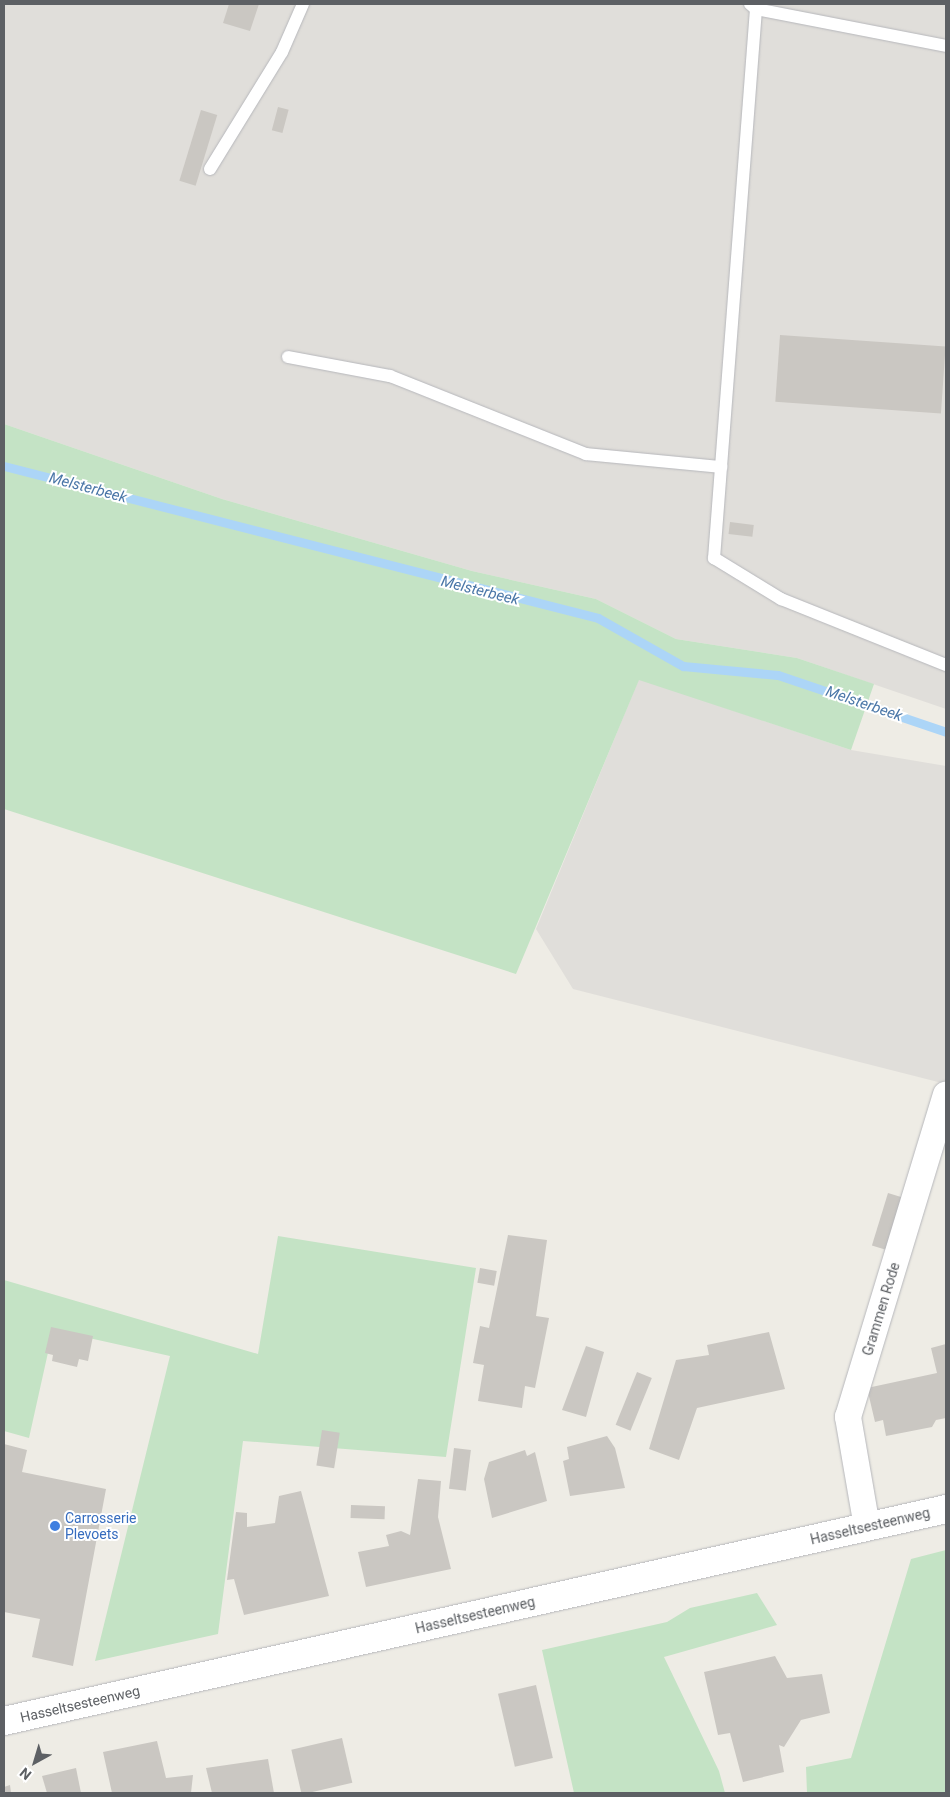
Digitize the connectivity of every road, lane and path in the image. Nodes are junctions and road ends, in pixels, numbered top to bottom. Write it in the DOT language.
graph roads {
  1 [pos="304,4"];
  2 [pos="753,7"];
  3 [pos="946,46"];
  4 [pos="210,169"];
  5 [pos="288,357"];
  6 [pos="721,467"];
  7 [pos="946,665"];
  8 [pos="946,1095"];
  9 [pos="946,1509"];
  10 [pos="867,1527"];
  11 [pos="4,1721"];
  1 -- 4 [label="lane"];
  2 -- 3 [label="lane"];
  2 -- 6 [label="lane"];
  5 -- 6 [label="lane"];
  6 -- 7 [label="lane"];
  8 -- 10 [label="street, Grammen Rode"];
  9 -- 10 [label="main road, Hasseltsesteenweg"];
  10 -- 11 [label="main road, Hasseltsesteenweg"];
}
